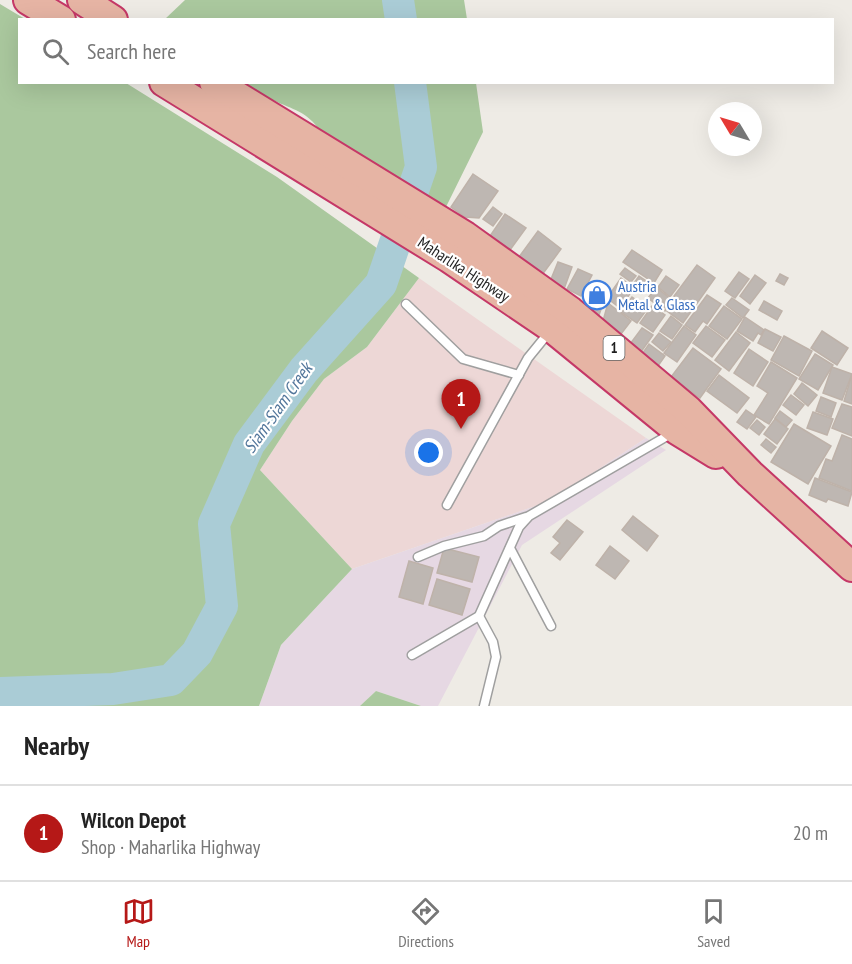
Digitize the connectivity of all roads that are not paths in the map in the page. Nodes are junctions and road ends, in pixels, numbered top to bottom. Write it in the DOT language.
graph roads {
  1 [pos="28,0"];
  2 [pos="82,0"];
  3 [pos="57,18"];
  4 [pos="110,18"];
  5 [pos="168,84"];
  6 [pos="217,84"];
  7 [pos="334,172"];
  8 [pos="457,247"];
  9 [pos="406,304"];
  10 [pos="552,328"];
  11 [pos="519,375"];
  12 [pos="677,430"];
  13 [pos="750,474"];
  14 [pos="447,505"];
  15 [pos="529,516"];
  16 [pos="510,548"];
  17 [pos="418,557"];
  18 [pos="852,567"];
  19 [pos="478,616"];
  20 [pos="551,626"];
  21 [pos="412,655"];
  22 [pos="484,706"];
  1 -- 3 [label="highway"];
  2 -- 4 [label="highway"];
  5 -- 7 [label="highway, Maharlika Highway / 1"];
  6 -- 7 [label="highway, Maharlika Highway / 1"];
  7 -- 8 [label="highway, Maharlika Highway / 1"];
  8 -- 10 [label="highway, Maharlika Highway / 1"];
  8 -- 13 [label="highway, Maharlika Highway / 1"];
  9 -- 11 [label="lane"];
  10 -- 11 [label="lane"];
  10 -- 12 [label="highway, Maharlika Highway / 1"];
  11 -- 14 [label="lane"];
  12 -- 13 [label="highway, Maharlika Highway / 1"];
  12 -- 15 [label="lane"];
  13 -- 18 [label="highway, Maharlika Highway / 1"];
  15 -- 16 [label="lane"];
  15 -- 17 [label="lane"];
  16 -- 19 [label="lane"];
  16 -- 20 [label="lane"];
  19 -- 21 [label="lane"];
  19 -- 22 [label="lane"];
}
